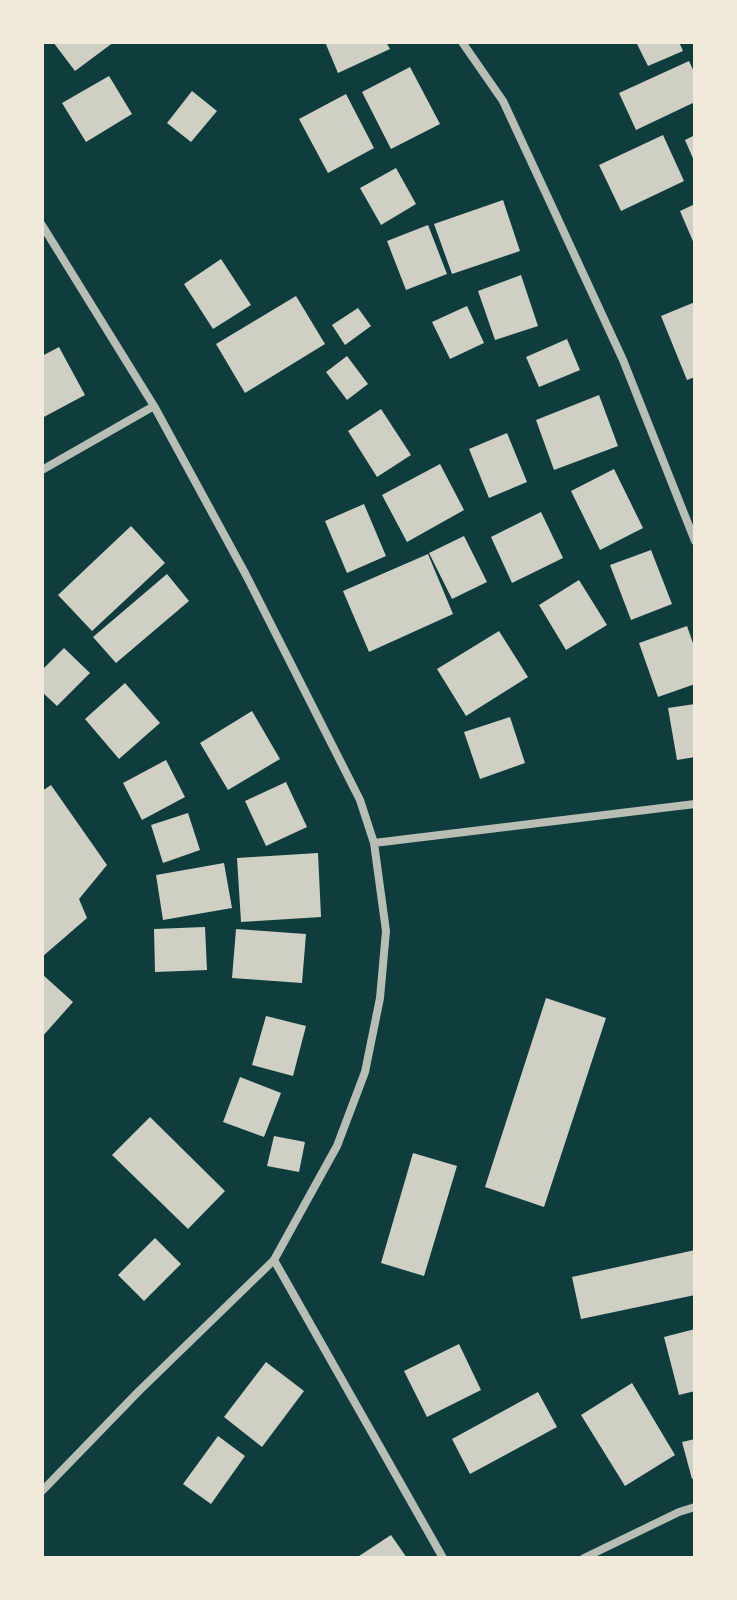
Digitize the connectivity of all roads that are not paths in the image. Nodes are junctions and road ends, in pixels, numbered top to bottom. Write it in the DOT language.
graph roads {
  1 [pos="462,42"];
  2 [pos="42,225"];
  3 [pos="154,406"];
  4 [pos="42,470"];
  5 [pos="695,541"];
  6 [pos="695,804"];
  7 [pos="374,843"];
  8 [pos="274,1260"];
  9 [pos="42,1491"];
  10 [pos="695,1507"];
  11 [pos="443,1558"];
  12 [pos="584,1558"];
  1 -- 5 [label="street"];
  2 -- 3 [label="street"];
  3 -- 4 [label="street"];
  3 -- 7 [label="street"];
  6 -- 7 [label="street"];
  7 -- 8 [label="street"];
  8 -- 9 [label="street"];
  8 -- 11 [label="street"];
  10 -- 12 [label="street"];
}
